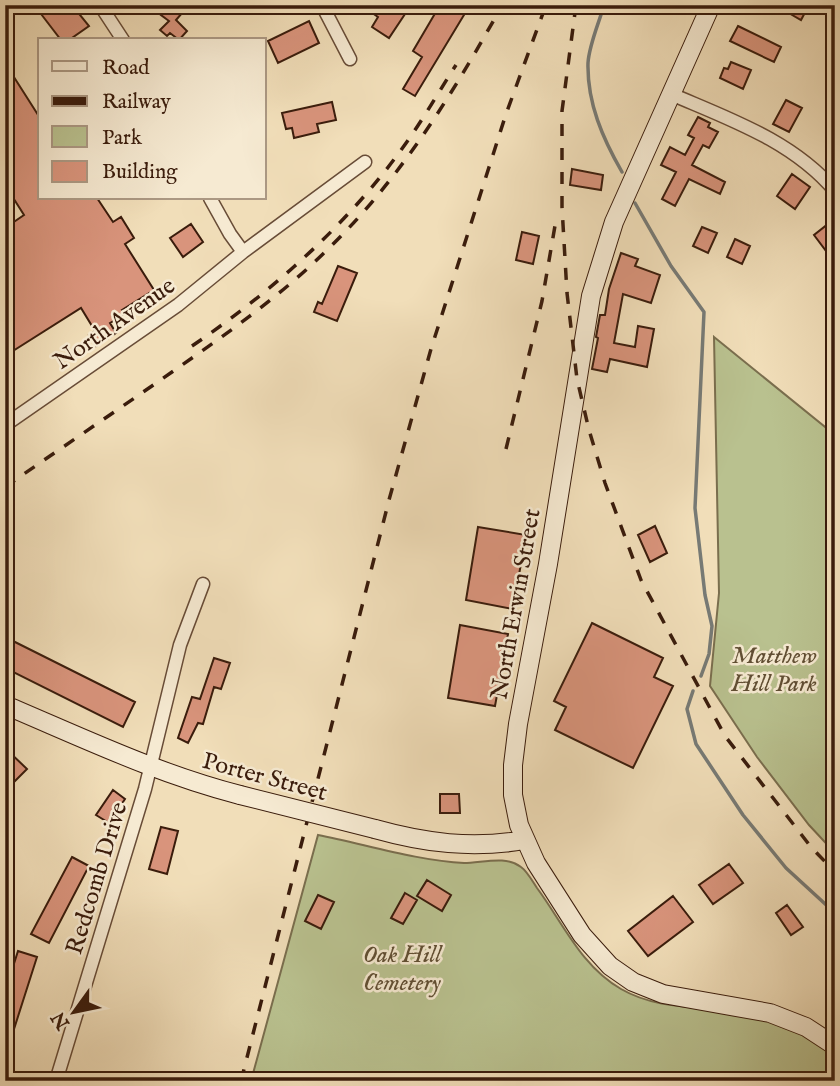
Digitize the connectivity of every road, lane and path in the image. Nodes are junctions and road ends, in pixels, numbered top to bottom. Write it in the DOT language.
graph roads {
  1 [pos="100,5"];
  2 [pos="322,5"];
  3 [pos="711,5"];
  4 [pos="122,38"];
  5 [pos="350,59"];
  6 [pos="671,94"];
  7 [pos="365,162"];
  8 [pos="833,183"];
  9 [pos="211,200"];
  10 [pos="243,252"];
  11 [pos="5,425"];
  12 [pos="203,584"];
  13 [pos="5,705"];
  14 [pos="150,768"];
  15 [pos="524,840"];
  16 [pos="835,1046"];
  17 [pos="5,1073"];
  18 [pos="16,1081"];
  19 [pos="56,1081"];
  1 -- 4 [label="street"];
  2 -- 5 [label="street"];
  3 -- 6 [label="street, North Erwin Street"];
  6 -- 8 [label="street"];
  6 -- 15 [label="street, North Erwin Street"];
  7 -- 10 [label="street, North Avenue"];
  9 -- 10 [label="street"];
  10 -- 11 [label="street, North Avenue"];
  12 -- 14 [label="street, Redcomb Drive"];
  13 -- 14 [label="street, Porter Street"];
  14 -- 15 [label="street, Porter Street, bridge"];
  14 -- 19 [label="street, Redcomb Drive"];
  15 -- 16 [label="street, North Erwin Street"];
  17 -- 18 [label="street"];
}
